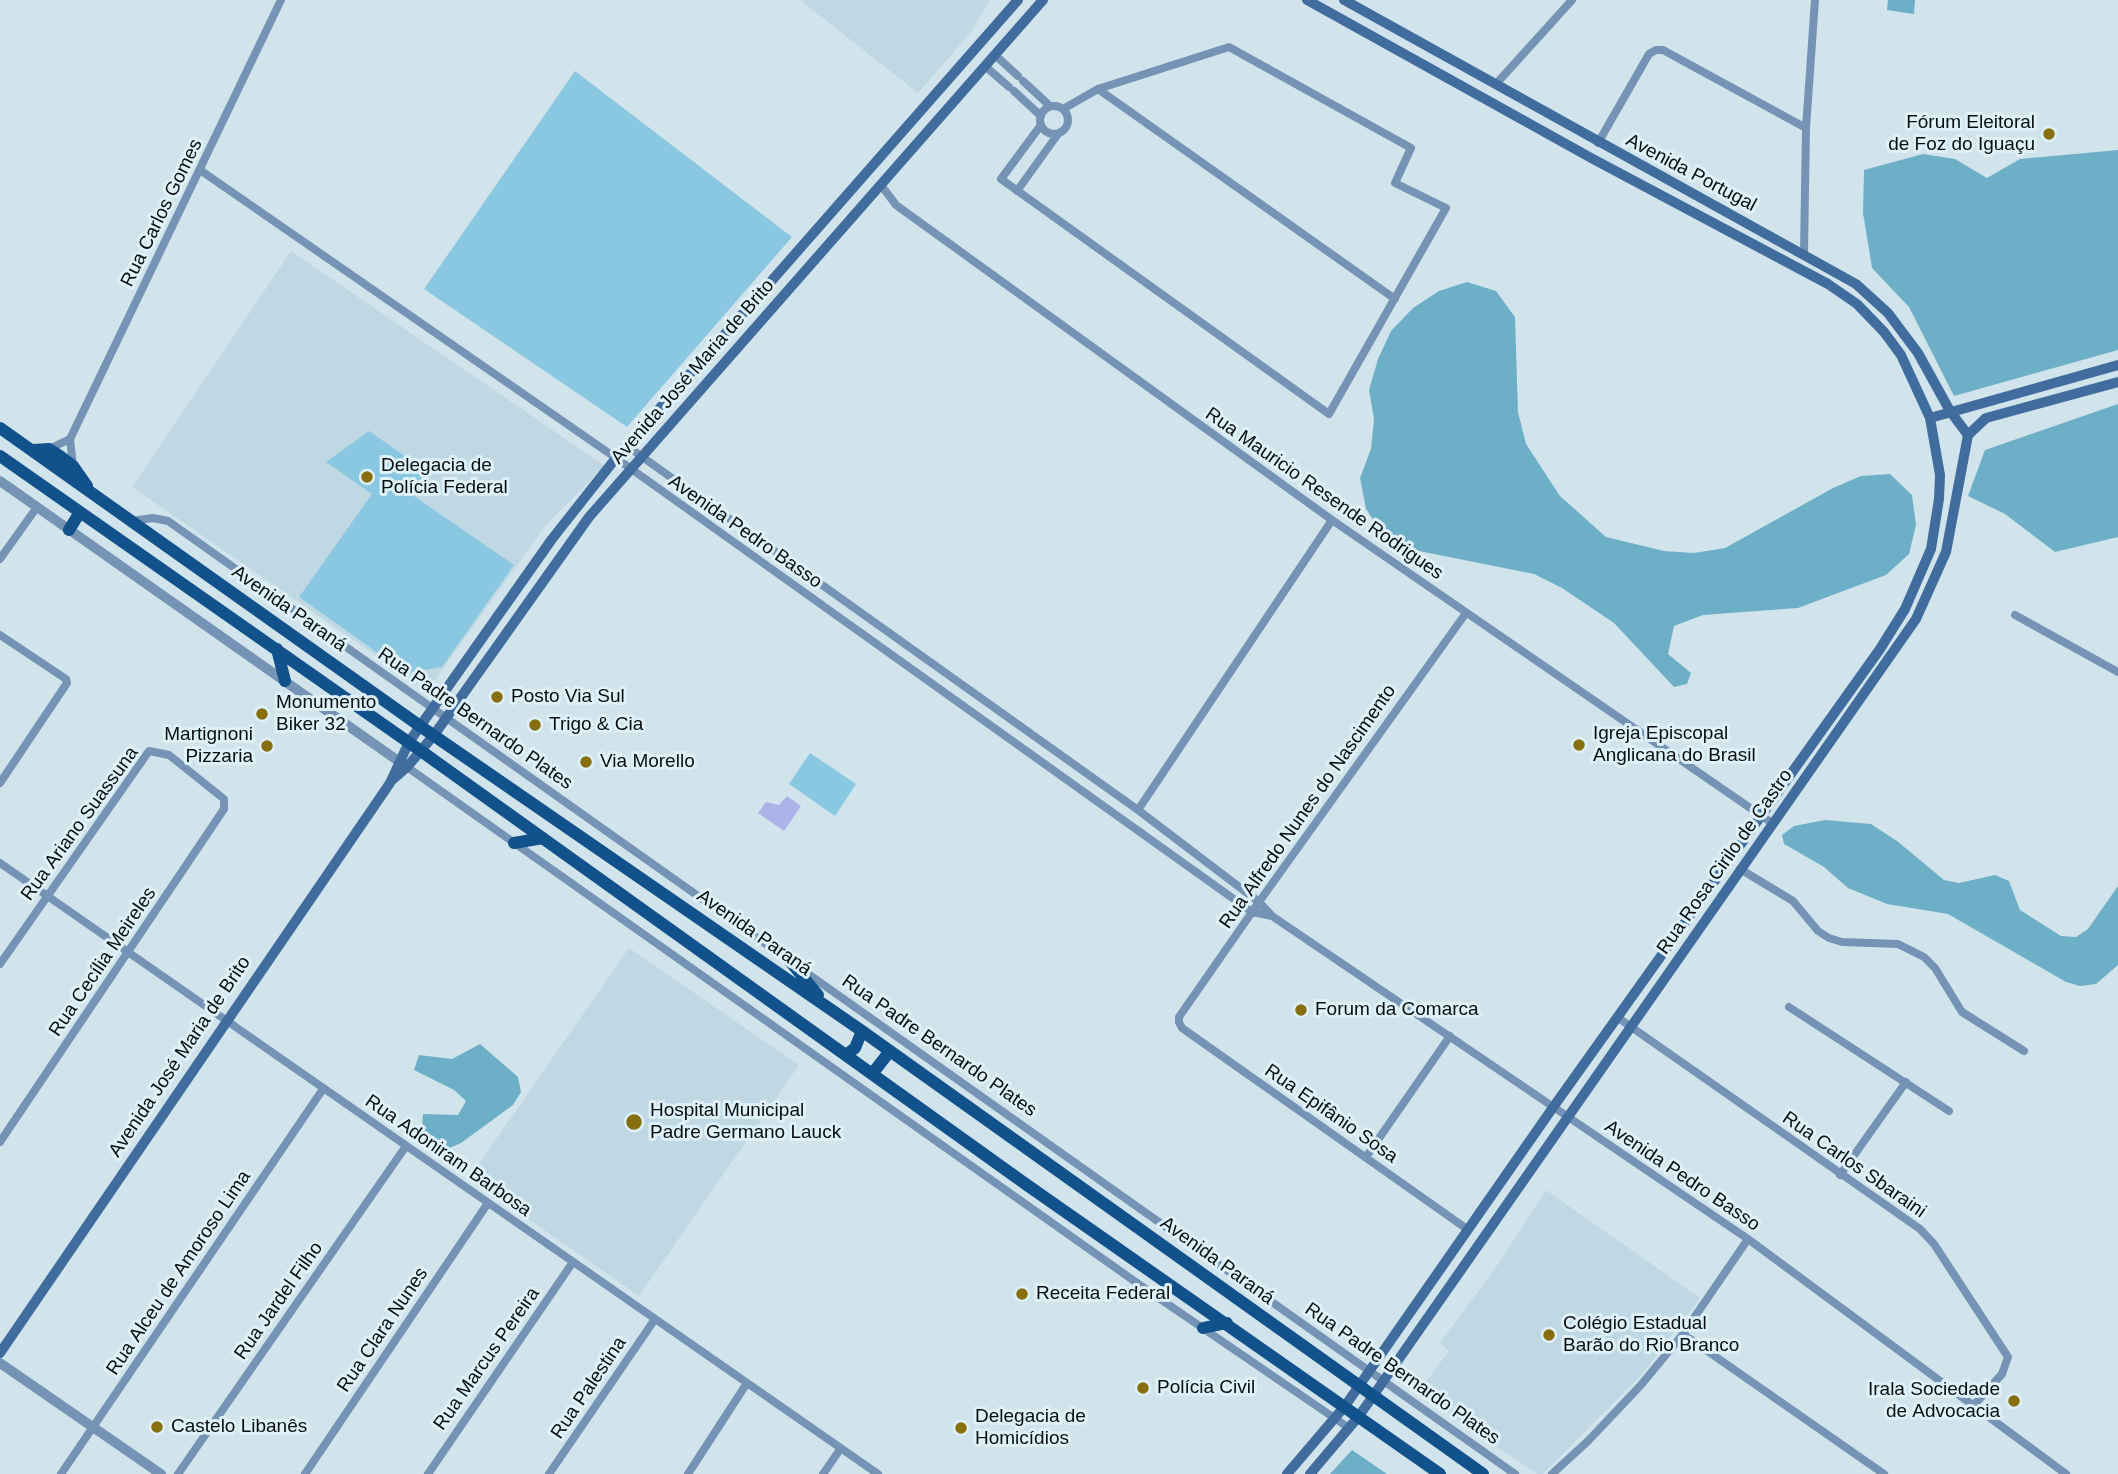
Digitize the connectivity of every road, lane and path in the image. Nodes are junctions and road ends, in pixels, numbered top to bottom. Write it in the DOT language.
graph roads {
  1 [pos="281,0"];
  2 [pos="1018,0"];
  3 [pos="1043,0"];
  4 [pos="1307,0"];
  5 [pos="1345,0"];
  6 [pos="1572,0"];
  7 [pos="1815,0"];
  8 [pos="995,55"];
  9 [pos="985,66"];
  10 [pos="1022,81"];
  11 [pos="1496,84"];
  12 [pos="1098,89"];
  13 [pos="1013,91"];
  14 [pos="1050,106"];
  15 [pos="1063,108"];
  16 [pos="1041,120"];
  17 [pos="1807,128"];
  18 [pos="1058,134"];
  19 [pos="1598,143"];
  20 [pos="200,170"];
  21 [pos="881,185"];
  22 [pos="1017,191"];
  23 [pos="1804,254"];
  24 [pos="1395,299"];
  25 [pos="2118,365"];
  26 [pos="2118,382"];
  27 [pos="1950,411"];
  28 [pos="1930,418"];
  29 [pos="0,428"];
  30 [pos="1968,435"];
  31 [pos="69,439"];
  32 [pos="627,446"];
  33 [pos="49,449"];
  34 [pos="32,450"];
  35 [pos="0,456"];
  36 [pos="615,458"];
  37 [pos="641,458"];
  38 [pos="73,466"];
  39 [pos="630,471"];
  40 [pos="0,481"];
  41 [pos="91,493"];
  42 [pos="37,507"];
  43 [pos="80,512"];
  44 [pos="1332,520"];
  45 [pos="131,521"];
  46 [pos="69,530"];
  47 [pos="1931,549"];
  48 [pos="1946,552"];
  49 [pos="0,559"];
  50 [pos="518,584"];
  51 [pos="532,598"];
  52 [pos="1466,613"];
  53 [pos="2015,615"];
  54 [pos="0,635"];
  55 [pos="277,649"];
  56 [pos="1880,649"];
  57 [pos="1892,657"];
  58 [pos="2118,672"];
  59 [pos="285,681"];
  60 [pos="432,708"];
  61 [pos="446,717"];
  62 [pos="420,726"];
  63 [pos="433,735"];
  64 [pos="408,742"];
  65 [pos="421,751"];
  66 [pos="403,764"];
  67 [pos="0,783"];
  68 [pos="224,799"];
  69 [pos="1138,810"];
  70 [pos="1761,815"];
  71 [pos="1772,824"];
  72 [pos="543,838"];
  73 [pos="514,843"];
  74 [pos="0,863"];
  75 [pos="1740,869"];
  76 [pos="47,896"];
  77 [pos="1259,902"];
  78 [pos="1252,912"];
  79 [pos="1272,916"];
  80 [pos="130,952"];
  81 [pos="789,960"];
  82 [pos="0,964"];
  83 [pos="1637,988"];
  84 [pos="1650,997"];
  85 [pos="1788,1007"];
  86 [pos="832,1010"];
  87 [pos="1617,1017"];
  88 [pos="226,1020"];
  89 [pos="1179,1022"];
  90 [pos="1630,1026"];
  91 [pos="862,1031"];
  92 [pos="1450,1036"];
  93 [pos="890,1051"];
  94 [pos="2024,1051"];
  95 [pos="846,1055"];
  96 [pos="872,1074"];
  97 [pos="1906,1082"];
  98 [pos="323,1089"];
  99 [pos="1553,1106"];
  100 [pos="1950,1111"];
  101 [pos="1568,1117"];
  102 [pos="0,1142"];
  103 [pos="406,1146"];
  104 [pos="1366,1157"];
  105 [pos="1840,1175"];
  106 [pos="488,1203"];
  107 [pos="1467,1229"];
  108 [pos="1748,1239"];
  109 [pos="573,1262"];
  110 [pos="655,1319"];
  111 [pos="1227,1323"];
  112 [pos="1203,1328"];
  113 [pos="1683,1334"];
  114 [pos="0,1353"];
  115 [pos="0,1363"];
  116 [pos="1369,1370"];
  117 [pos="1382,1380"];
  118 [pos="747,1383"];
  119 [pos="1358,1386"];
  120 [pos="1372,1395"];
  121 [pos="1974,1405"];
  122 [pos="1345,1406"];
  123 [pos="1359,1416"];
  124 [pos="1336,1418"];
  125 [pos="93,1427"];
  126 [pos="1349,1428"];
  127 [pos="841,1448"];
  128 [pos="61,1474"];
  129 [pos="161,1474"];
  130 [pos="178,1474"];
  131 [pos="304,1474"];
  132 [pos="428,1474"];
  133 [pos="549,1474"];
  134 [pos="688,1474"];
  135 [pos="824,1474"];
  136 [pos="878,1474"];
  137 [pos="1287,1474"];
  138 [pos="1310,1474"];
  139 [pos="1440,1474"];
  140 [pos="1483,1474"];
  141 [pos="1516,1474"];
  142 [pos="1552,1474"];
  143 [pos="1884,1474"];
  144 [pos="2066,1474"];
  1 -- 20 [label="street, Rua Carlos Gomes"];
  2 -- 32 [label="main road, Avenida José Maria de Brito"];
  3 -- 8 [label="main road, Avenida José Maria de Brito"];
  4 -- 28 [label="main road, Avenida Portugal"];
  5 -- 11 [label="main road, Avenida Portugal"];
  6 -- 11 [label="street"];
  7 -- 17 [label="street"];
  8 -- 9 [label="main road, Avenida José Maria de Brito"];
  8 -- 10 [label="street"];
  9 -- 13 [label="street"];
  9 -- 21 [label="main road, Avenida José Maria de Brito"];
  10 -- 13 [label="street"];
  10 -- 14 [label="street"];
  11 -- 19 [label="main road, Avenida Portugal"];
  12 -- 15 [label="street"];
  12 -- 24 [label="street"];
  12 -- 24 [label="street"];
  13 -- 16 [label="street"];
  14 -- 15 [label="street"];
  14 -- 16 [label="street"];
  15 -- 18 [label="street"];
  16 -- 18 [label="street"];
  16 -- 22 [label="street"];
  17 -- 19 [label="street"];
  17 -- 23 [label="street"];
  18 -- 22 [label="street"];
  19 -- 23 [label="main road, Avenida Portugal"];
  20 -- 31 [label="street, Rua Carlos Gomes"];
  20 -- 36 [label="street, Avenida Pedro Basso"];
  21 -- 37 [label="main road, Avenida José Maria de Brito"];
  21 -- 44 [label="street, Rua Mauricio Resende Rodrigues"];
  22 -- 24 [label="street"];
  23 -- 27 [label="main road, Avenida Portugal"];
  25 -- 27 [label="main road"];
  26 -- 30 [label="main road"];
  27 -- 28 [label="main road"];
  27 -- 30 [label="main road, Avenida Portugal"];
  28 -- 47 [label="main road, Avenida Portugal"];
  29 -- 34 [label="main road, Avenida Paraná"];
  30 -- 48 [label="main road, Rua Rosa Cirilo de Castro"];
  31 -- 33 [label="street"];
  31 -- 38 [label="street"];
  32 -- 36 [label="main road, Avenida José Maria de Brito"];
  32 -- 37 [label="street, Avenida Pedro Basso"];
  33 -- 34 [label="main road"];
  33 -- 38 [label="main road"];
  34 -- 41 [label="main road, Avenida Paraná"];
  35 -- 43 [label="main road, Avenida Paraná"];
  36 -- 39 [label="street, Avenida Pedro Basso"];
  36 -- 50 [label="main road, Avenida José Maria de Brito"];
  37 -- 39 [label="main road, Avenida José Maria de Brito"];
  37 -- 69 [label="street, Avenida Pedro Basso"];
  38 -- 41 [label="main road"];
  39 -- 51 [label="main road, Avenida José Maria de Brito"];
  39 -- 78 [label="street, Avenida Pedro Basso"];
  40 -- 42 [label="street"];
  41 -- 45 [label="main road, Avenida Paraná"];
  42 -- 46 [label="street"];
  42 -- 49 [label="street"];
  43 -- 46 [label="main road"];
  43 -- 55 [label="main road, Avenida Paraná"];
  44 -- 52 [label="street, Rua Mauricio Resende Rodrigues"];
  44 -- 69 [label="street"];
  45 -- 60 [label="street, Rua Padre Bernardo Plates"];
  45 -- 62 [label="main road, Avenida Paraná"];
  46 -- 59 [label="street"];
  47 -- 48 [label="main road"];
  47 -- 56 [label="main road, Avenida Portugal"];
  48 -- 57 [label="main road, Rua Rosa Cirilo de Castro"];
  50 -- 51 [label="main road"];
  50 -- 60 [label="main road, Avenida José Maria de Brito"];
  51 -- 61 [label="main road, Avenida José Maria de Brito"];
  52 -- 70 [label="street, Rua Mauricio Resende Rodrigues"];
  52 -- 77 [label="street, Rua Alfredo Nunes do Nascimento"];
  53 -- 58 [label="street"];
  54 -- 67 [label="street"];
  55 -- 59 [label="main road"];
  55 -- 64 [label="main road, Avenida Paraná"];
  56 -- 57 [label="main road"];
  56 -- 70 [label="main road, Avenida Portugal"];
  57 -- 71 [label="main road, Rua Rosa Cirilo de Castro"];
  59 -- 66 [label="street"];
  60 -- 61 [label="street, Rua Padre Bernardo Plates"];
  60 -- 62 [label="main road, Avenida José Maria de Brito"];
  61 -- 63 [label="main road, Avenida José Maria de Brito"];
  61 -- 81 [label="street, Rua Padre Bernardo Plates"];
  62 -- 63 [label="main road, Avenida Paraná"];
  62 -- 64 [label="main road, Avenida José Maria de Brito"];
  63 -- 65 [label="main road, Avenida José Maria de Brito"];
  63 -- 86 [label="main road, Avenida Paraná"];
  64 -- 65 [label="main road, Avenida Paraná"];
  64 -- 66 [label="main road, Avenida José Maria de Brito"];
  65 -- 66 [label="main road, Avenida José Maria de Brito"];
  65 -- 72 [label="main road, Avenida Paraná"];
  66 -- 73 [label="street"];
  66 -- 88 [label="main road, Avenida José Maria de Brito"];
  68 -- 76 [label="street, Rua Ariano Suassuna"];
  68 -- 80 [label="street, Rua Cecília Meireles"];
  69 -- 77 [label="street, Avenida Pedro Basso"];
  70 -- 71 [label="street, Rua Mauricio Resende Rodrigues"];
  70 -- 83 [label="main road, Avenida Portugal"];
  71 -- 75 [label="main road, Rua Rosa Cirilo de Castro"];
  72 -- 73 [label="main road"];
  72 -- 95 [label="main road, Avenida Paraná"];
  73 -- 112 [label="street"];
  74 -- 76 [label="street, Rua Adoniram Barbosa"];
  75 -- 84 [label="main road, Rua Rosa Cirilo de Castro"];
  75 -- 94 [label="street"];
  76 -- 80 [label="street, Rua Adoniram Barbosa"];
  76 -- 82 [label="street, Rua Ariano Suassuna"];
  77 -- 78 [label="street, Rua Alfredo Nunes do Nascimento"];
  77 -- 79 [label="street, Avenida Pedro Basso"];
  78 -- 79 [label="street, Avenida Pedro Basso"];
  78 -- 89 [label="street, Rua Alfredo Nunes do Nascimento"];
  79 -- 92 [label="street, Avenida Pedro Basso"];
  80 -- 88 [label="street, Rua Adoniram Barbosa"];
  80 -- 102 [label="street, Rua Cecília Meireles"];
  81 -- 86 [label="main road"];
  81 -- 116 [label="street, Rua Padre Bernardo Plates"];
  83 -- 84 [label="main road"];
  83 -- 87 [label="main road, Avenida Portugal"];
  84 -- 90 [label="main road, Rua Rosa Cirilo de Castro"];
  85 -- 97 [label="street"];
  86 -- 91 [label="main road, Avenida Paraná"];
  87 -- 90 [label="street, Rua Carlos Sbaraini"];
  87 -- 99 [label="main road, Avenida Portugal"];
  88 -- 98 [label="street, Rua Adoniram Barbosa"];
  88 -- 114 [label="main road, Avenida José Maria de Brito"];
  89 -- 104 [label="street, Rua Epifânio Sosa"];
  90 -- 101 [label="main road, Rua Rosa Cirilo de Castro"];
  90 -- 105 [label="street, Rua Carlos Sbaraini"];
  91 -- 93 [label="main road, Avenida Paraná"];
  91 -- 95 [label="main road"];
  92 -- 99 [label="street, Avenida Pedro Basso"];
  92 -- 104 [label="street"];
  93 -- 96 [label="main road"];
  93 -- 119 [label="main road, Avenida Paraná"];
  95 -- 96 [label="main road, Avenida Paraná"];
  96 -- 111 [label="main road, Avenida Paraná"];
  97 -- 100 [label="street"];
  97 -- 105 [label="street"];
  98 -- 103 [label="street, Rua Adoniram Barbosa"];
  98 -- 125 [label="street, Rua Alceu de Amoroso Lima"];
  99 -- 101 [label="street, Avenida Pedro Basso"];
  99 -- 107 [label="main road, Avenida Portugal"];
  101 -- 108 [label="street, Avenida Pedro Basso"];
  101 -- 117 [label="main road, Rua Rosa Cirilo de Castro"];
  103 -- 106 [label="street, Rua Adoniram Barbosa"];
  103 -- 130 [label="street, Rua Jardel Filho"];
  104 -- 107 [label="street, Rua Epifânio Sosa"];
  105 -- 121 [label="street, Rua Carlos Sbaraini"];
  106 -- 109 [label="street, Rua Adoniram Barbosa"];
  106 -- 131 [label="street, Rua Clara Nunes"];
  107 -- 116 [label="main road, Avenida Portugal"];
  108 -- 113 [label="street"];
  108 -- 121 [label="street, Avenida Pedro Basso"];
  109 -- 110 [label="street, Rua Adoniram Barbosa"];
  109 -- 132 [label="street, Rua Marcus Pereira"];
  110 -- 118 [label="street, Rua Adoniram Barbosa"];
  110 -- 133 [label="street, Rua Palestina"];
  111 -- 112 [label="main road"];
  111 -- 122 [label="main road, Avenida Paraná"];
  112 -- 124 [label="street"];
  113 -- 142 [label="street"];
  113 -- 143 [label="street"];
  115 -- 125 [label="street"];
  116 -- 117 [label="street, Rua Padre Bernardo Plates"];
  116 -- 119 [label="main road, Avenida Portugal"];
  117 -- 120 [label="main road, Rua Rosa Cirilo de Castro"];
  117 -- 141 [label="street, Rua Padre Bernardo Plates"];
  118 -- 127 [label="street, Rua Adoniram Barbosa"];
  118 -- 134 [label="street"];
  119 -- 120 [label="main road, Avenida Paraná"];
  119 -- 122 [label="main road, Avenida Portugal"];
  120 -- 123 [label="main road, Rua Rosa Cirilo de Castro"];
  120 -- 140 [label="main road, Avenida Paraná"];
  121 -- 144 [label="street, Avenida Pedro Basso"];
  122 -- 123 [label="main road, Avenida Paraná"];
  122 -- 124 [label="main road, Avenida Portugal"];
  123 -- 126 [label="main road, Rua Rosa Cirilo de Castro"];
  123 -- 139 [label="main road, Avenida Paraná"];
  124 -- 126 [label="street"];
  124 -- 137 [label="main road, Avenida Portugal"];
  125 -- 128 [label="street, Rua Alceu de Amoroso Lima"];
  125 -- 129 [label="street"];
  126 -- 138 [label="main road, Rua Rosa Cirilo de Castro"];
  127 -- 135 [label="street"];
  127 -- 136 [label="street, Rua Adoniram Barbosa"];
}
